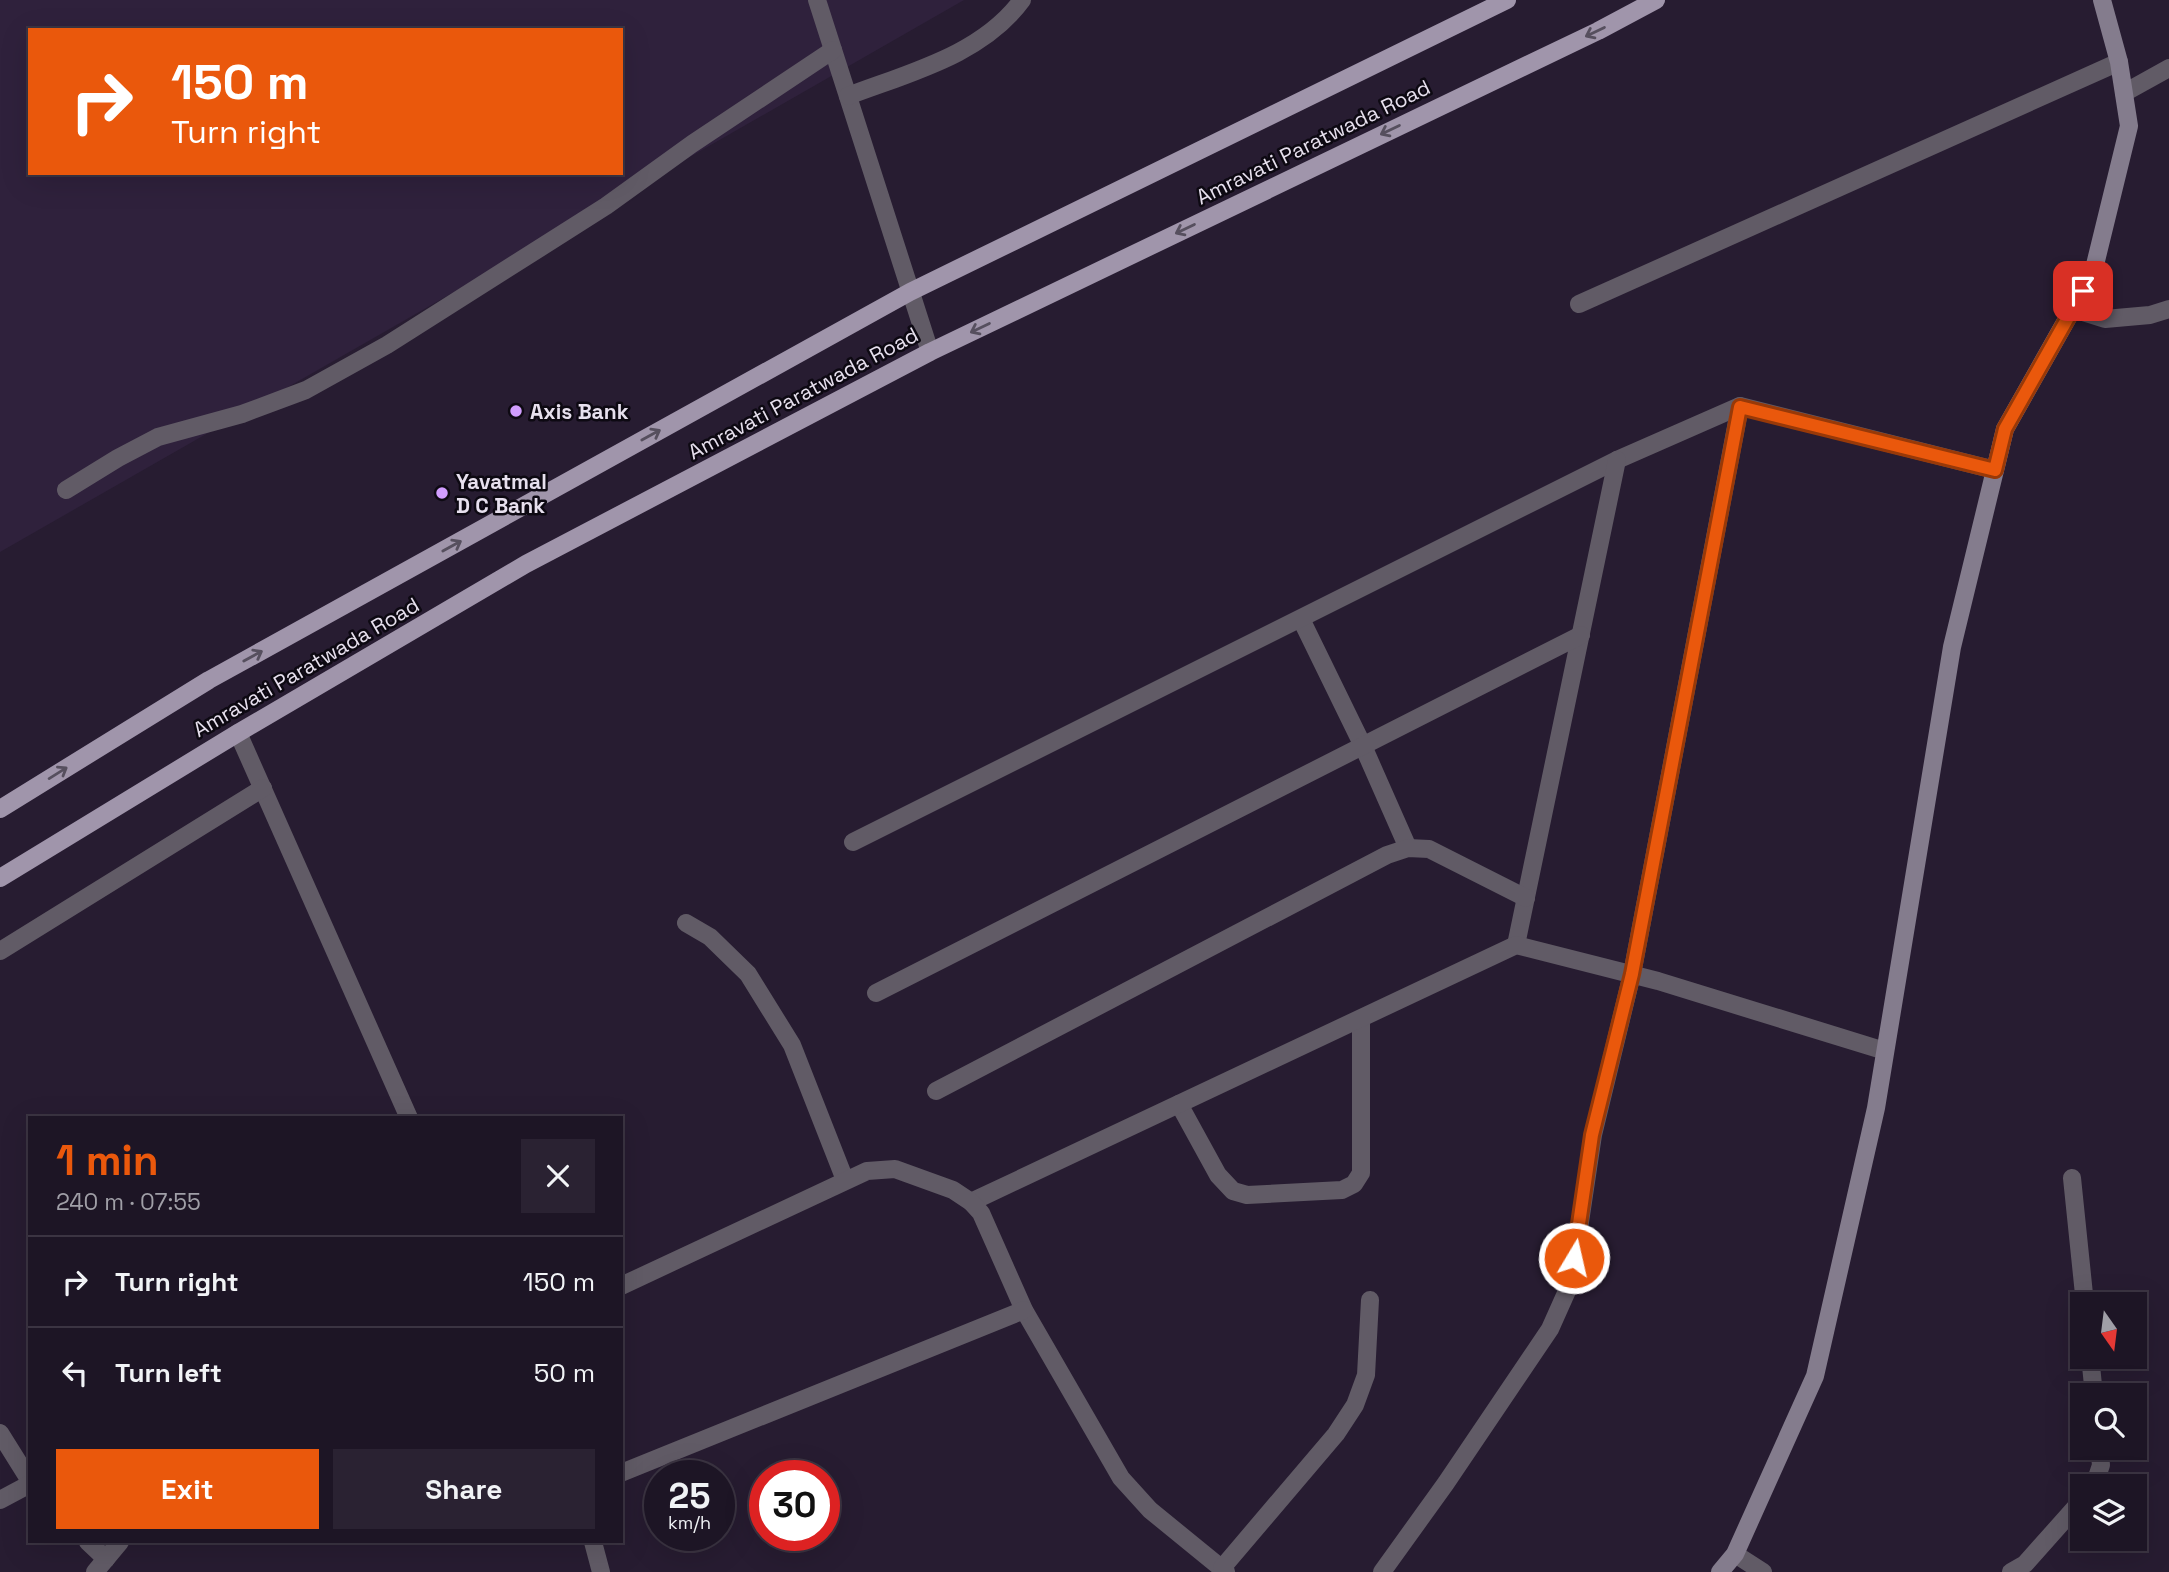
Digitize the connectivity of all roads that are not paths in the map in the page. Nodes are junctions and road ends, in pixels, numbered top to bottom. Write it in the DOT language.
graph roads {
  1 [pos="817,0"];
  2 [pos="1022,0"];
  3 [pos="1507,0"];
  4 [pos="1656,0"];
  5 [pos="2102,0"];
  6 [pos="833,50"];
  7 [pos="2119,62"];
  8 [pos="2169,68"];
  9 [pos="2124,93"];
  10 [pos="848,96"];
  11 [pos="910,292"];
  12 [pos="1579,304"];
  13 [pos="2073,309"];
  14 [pos="2169,309"];
  15 [pos="930,352"];
  16 [pos="1740,407"];
  17 [pos="1617,460"];
  18 [pos="1995,470"];
  19 [pos="66,490"];
  20 [pos="1301,619"];
  21 [pos="1581,635"];
  22 [pos="238,733"];
  23 [pos="1363,746"];
  24 [pos="263,788"];
  25 [pos="0,809"];
  26 [pos="853,842"];
  27 [pos="1408,848"];
  28 [pos="0,878"];
  29 [pos="1525,898"];
  30 [pos="686,923"];
  31 [pos="1516,945"];
  32 [pos="0,951"];
  33 [pos="1632,974"];
  34 [pos="876,993"];
  35 [pos="1361,1019"];
  36 [pos="1885,1051"];
  37 [pos="936,1091"];
  38 [pos="1179,1104"];
  39 [pos="408,1116"];
  40 [pos="2072,1178"];
  41 [pos="845,1180"];
  42 [pos="971,1202"];
  43 [pos="623,1285"];
  44 [pos="2084,1292"];
  45 [pos="1370,1300"];
  46 [pos="1024,1310"];
  47 [pos="0,1433"];
  48 [pos="623,1472"];
  49 [pos="28,1479"];
  50 [pos="28,1483"];
  51 [pos="0,1500"];
  52 [pos="2070,1513"];
  53 [pos="90,1543"];
  54 [pos="119,1543"];
  55 [pos="593,1543"];
  56 [pos="1735,1554"];
  57 [pos="101,1566"];
  58 [pos="1224,1570"];
  59 [pos="601,1572"];
  60 [pos="1382,1572"];
  61 [pos="1720,1572"];
  62 [pos="1763,1572"];
  63 [pos="2011,1572"];
  1 -- 6 [label="street"];
  2 -- 10 [label="street"];
  3 -- 11 [label="main road, Amravati Paratwada Road"];
  4 -- 15 [label="main road, Amravati Paratwada Road, one-way"];
  5 -- 7 [label="main road"];
  6 -- 10 [label="street"];
  6 -- 19 [label="street"];
  7 -- 9 [label="main road"];
  7 -- 12 [label="street"];
  8 -- 9 [label="street"];
  9 -- 13 [label="main road"];
  10 -- 11 [label="street"];
  11 -- 15 [label="street"];
  25 -- 11 [label="main road, Amravati Paratwada Road, one-way"];
  13 -- 14 [label="street"];
  13 -- 18 [label="main road"];
  15 -- 22 [label="main road, Amravati Paratwada Road"];
  16 -- 17 [label="street"];
  16 -- 18 [label="street"];
  16 -- 33 [label="street"];
  17 -- 20 [label="street"];
  17 -- 21 [label="street"];
  18 -- 36 [label="main road"];
  20 -- 23 [label="street"];
  20 -- 26 [label="street"];
  21 -- 23 [label="street"];
  21 -- 29 [label="street"];
  22 -- 24 [label="street"];
  22 -- 28 [label="main road, Amravati Paratwada Road"];
  23 -- 27 [label="street"];
  23 -- 34 [label="street"];
  24 -- 32 [label="street"];
  24 -- 39 [label="street"];
  27 -- 29 [label="street"];
  27 -- 37 [label="street"];
  29 -- 31 [label="street"];
  30 -- 41 [label="street"];
  31 -- 33 [label="street"];
  31 -- 35 [label="street"];
  33 -- 36 [label="street"];
  33 -- 60 [label="street"];
  35 -- 38 [label="street"];
  35 -- 38 [label="street"];
  36 -- 56 [label="main road"];
  38 -- 42 [label="street"];
  40 -- 44 [label="street"];
  41 -- 42 [label="street"];
  41 -- 43 [label="street"];
  42 -- 46 [label="street"];
  45 -- 58 [label="street"];
  46 -- 48 [label="street"];
  46 -- 58 [label="street"];
  47 -- 49 [label="street"];
  50 -- 51 [label="street"];
  52 -- 63 [label="street"];
  53 -- 57 [label="street"];
  54 -- 57 [label="street"];
  55 -- 59 [label="street"];
  56 -- 61 [label="main road"];
  56 -- 62 [label="street"];
}
